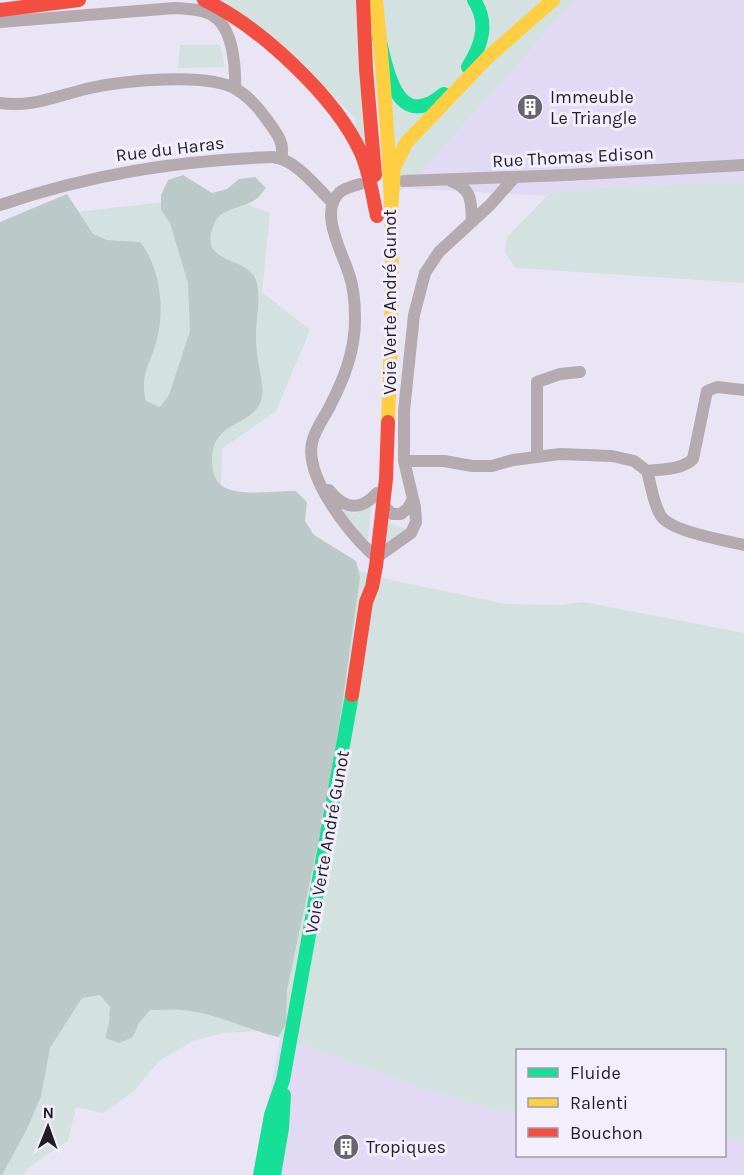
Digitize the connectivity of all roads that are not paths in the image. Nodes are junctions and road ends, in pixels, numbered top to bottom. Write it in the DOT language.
graph roads {
  1 [pos="20,0"];
  2 [pos="79,0"];
  3 [pos="204,0"];
  4 [pos="363,0"];
  5 [pos="376,0"];
  6 [pos="474,0"];
  7 [pos="553,0"];
  8 [pos="0,3"];
  9 [pos="0,10"];
  10 [pos="0,22"];
  11 [pos="379,38"];
  12 [pos="235,88"];
  13 [pos="0,103"];
  14 [pos="281,158"];
  15 [pos="744,165"];
  16 [pos="514,178"];
  17 [pos="444,180"];
  18 [pos="404,181"];
  19 [pos="360,184"];
  20 [pos="332,202"];
  21 [pos="0,205"];
  22 [pos="384,214"];
  23 [pos="472,222"];
  24 [pos="580,372"];
  25 [pos="744,390"];
  26 [pos="537,456"];
  27 [pos="404,461"];
  28 [pos="647,471"];
  29 [pos="319,478"];
  30 [pos="380,499"];
  31 [pos="413,499"];
  32 [pos="744,545"];
  33 [pos="374,555"];
  34 [pos="283,1080"];
  35 [pos="260,1175"];
  36 [pos="274,1175"];
  1 -- 8 [label="main road"];
  2 -- 9 [label="main road"];
  3 -- 22 [label="main road"];
  4 -- 22 [label="main road, Voie Verte André Gunot"];
  5 -- 11 [label="main road, Voie Verte André Gunot"];
  6 -- 11 [label="main road"];
  7 -- 22 [label="main road"];
  10 -- 12 [label="street"];
  11 -- 22 [label="main road, Voie Verte André Gunot"];
  12 -- 13 [label="street"];
  12 -- 14 [label="street"];
  14 -- 20 [label="street"];
  14 -- 21 [label="street, Rue du Haras"];
  15 -- 16 [label="street, Rue Thomas Edison"];
  16 -- 17 [label="street, Rue Thomas Edison"];
  16 -- 23 [label="street"];
  17 -- 18 [label="street, Rue Thomas Edison"];
  17 -- 23 [label="street"];
  19 -- 20 [label="street"];
  20 -- 29 [label="street"];
  22 -- 30 [label="main road, Voie Verte André Gunot"];
  23 -- 27 [label="street"];
  24 -- 26 [label="street"];
  25 -- 28 [label="street"];
  26 -- 27 [label="street"];
  26 -- 28 [label="street"];
  27 -- 31 [label="street"];
  28 -- 32 [label="street"];
  29 -- 30 [label="street"];
  29 -- 33 [label="street"];
  30 -- 31 [label="street"];
  30 -- 33 [label="main road, Voie Verte André Gunot"];
  31 -- 33 [label="street"];
  33 -- 34 [label="main road, Voie Verte André Gunot"];
  34 -- 35 [label="main road, Voie Verte André Gunot"];
  34 -- 36 [label="main road, Voie Verte André Gunot"];
}
